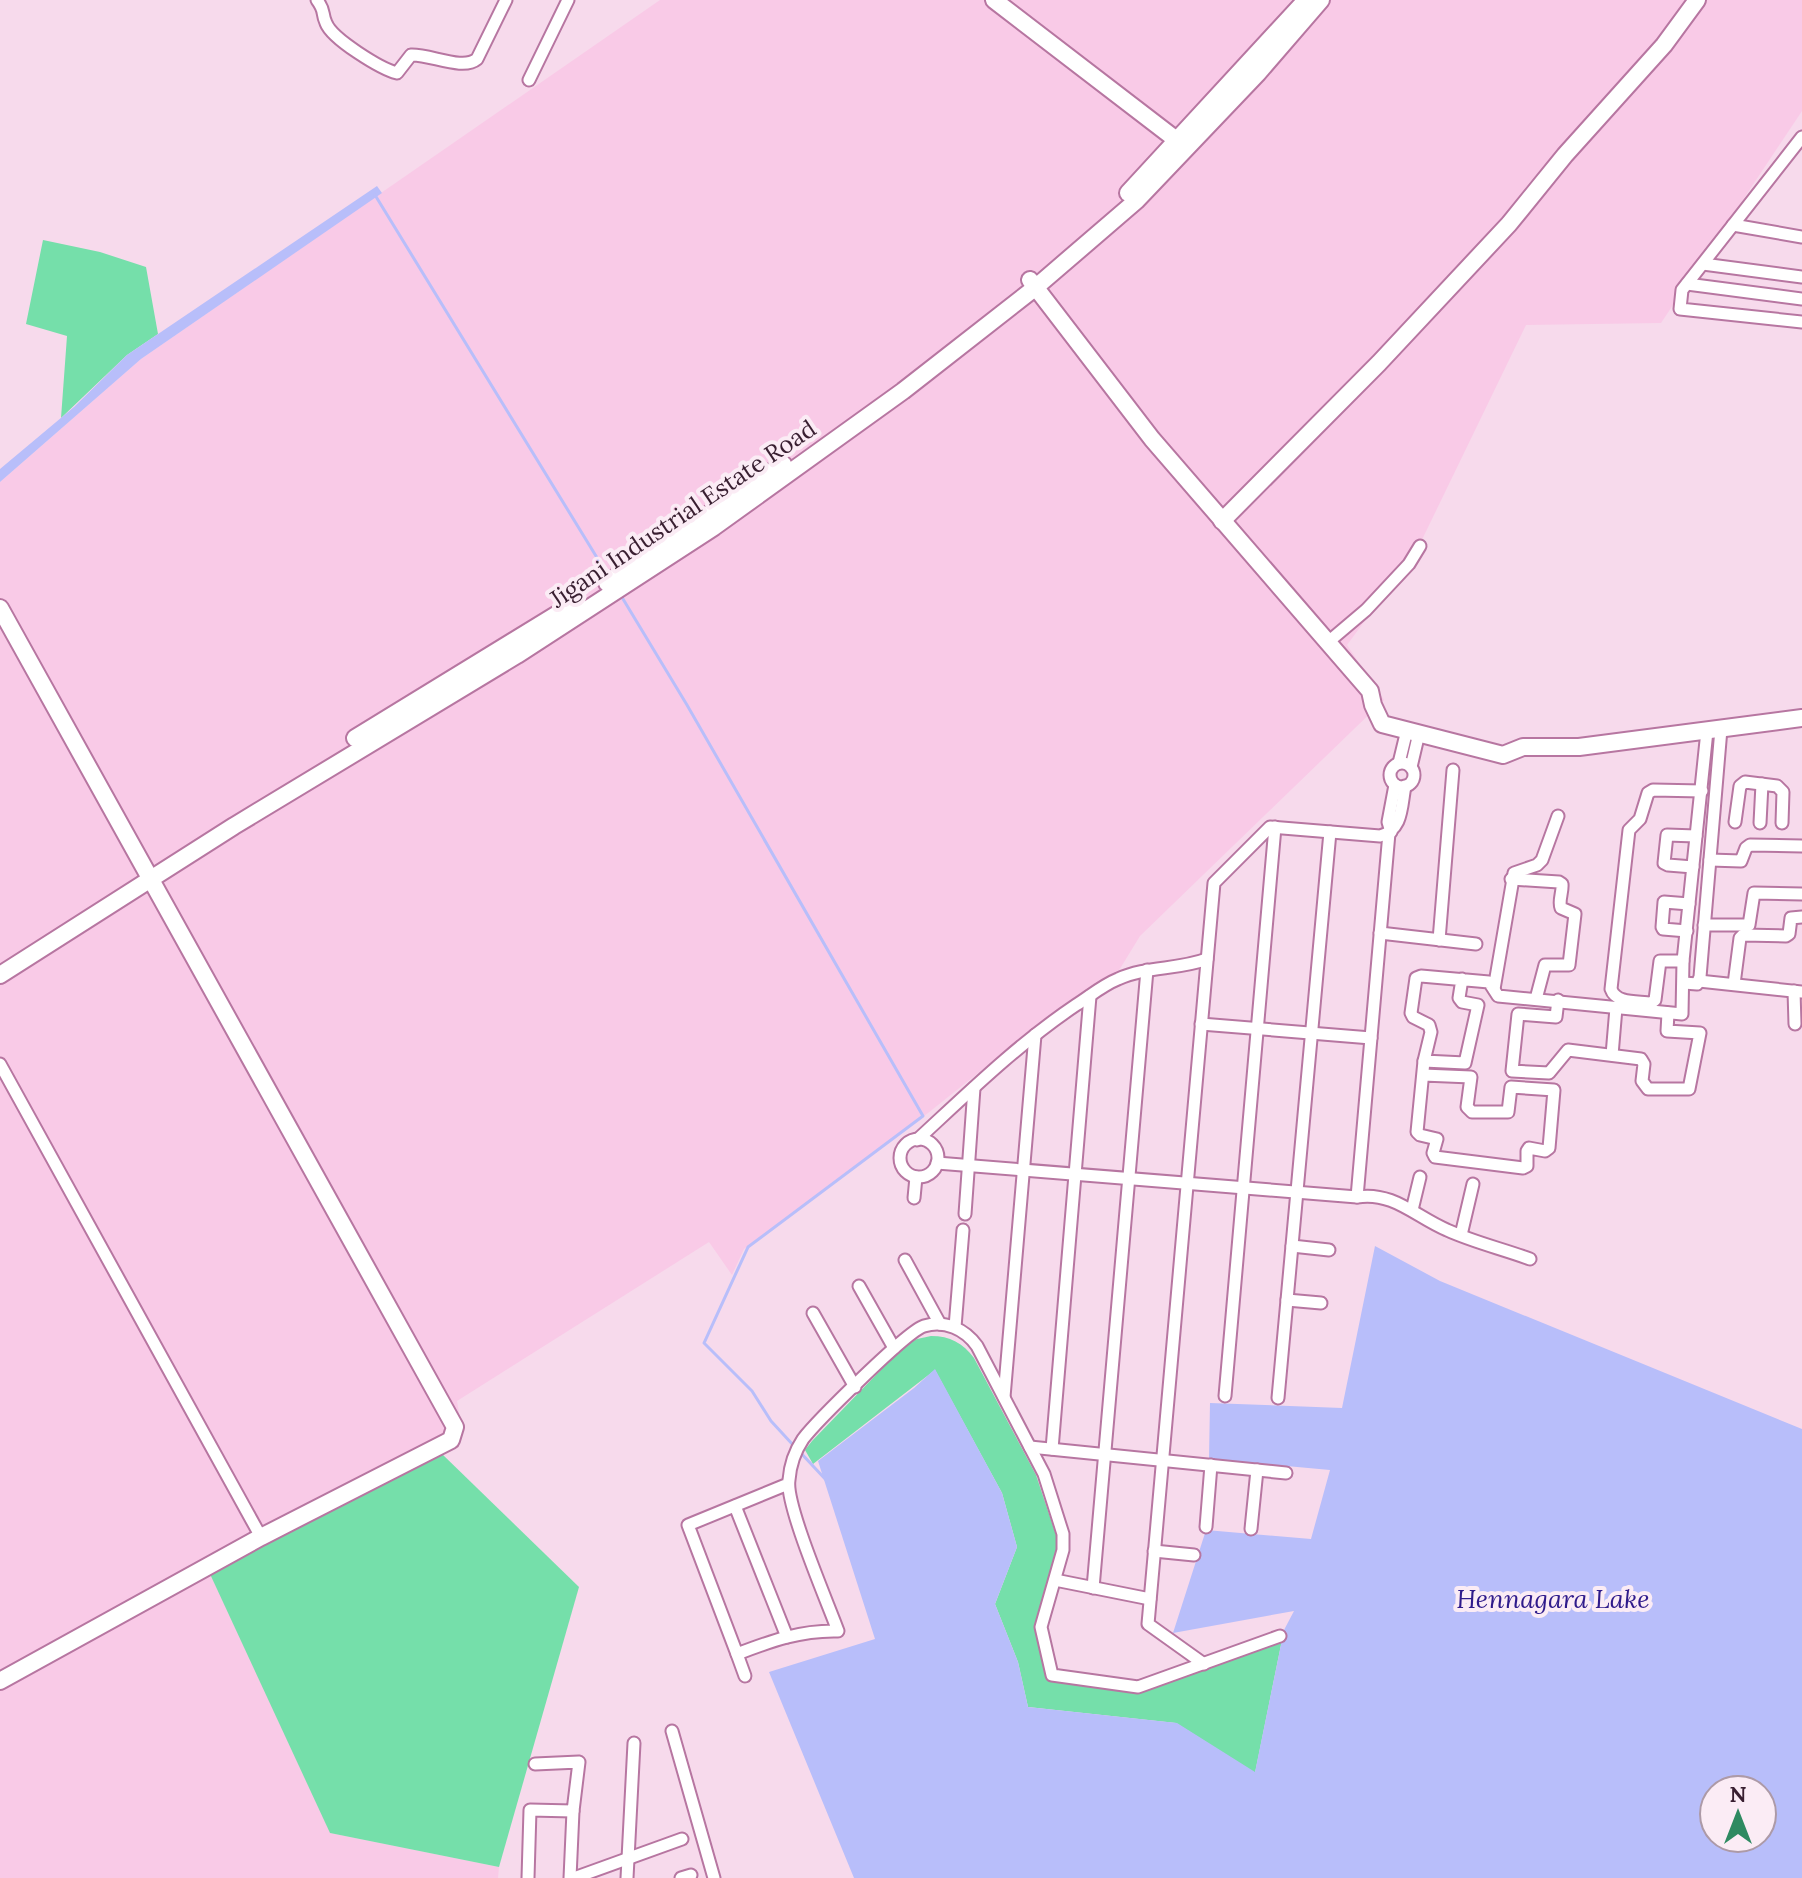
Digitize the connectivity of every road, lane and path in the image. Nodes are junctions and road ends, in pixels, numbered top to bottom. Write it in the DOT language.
graph roads {
  1 [pos="317,0"];
  2 [pos="506,0"];
  3 [pos="568,0"];
  4 [pos="994,0"];
  5 [pos="1306,0"];
  6 [pos="1321,0"];
  7 [pos="1697,0"];
  8 [pos="529,80"];
  9 [pos="1802,137"];
  10 [pos="1182,144"];
  11 [pos="1733,225"];
  12 [pos="1802,237"];
  13 [pos="1703,264"];
  14 [pos="1802,277"];
  15 [pos="1033,283"];
  16 [pos="1685,287"];
  17 [pos="1802,299"];
  18 [pos="1802,322"];
  19 [pos="1222,521"];
  20 [pos="1420,546"];
  21 [pos="0,608"];
  22 [pos="1327,643"];
  23 [pos="1802,718"];
  24 [pos="1714,730"];
  25 [pos="1413,732"];
  26 [pos="1405,765"];
  27 [pos="1453,770"];
  28 [pos="1716,784"];
  29 [pos="1762,784"];
  30 [pos="1400,786"];
  31 [pos="1703,787"];
  32 [pos="1714,809"];
  33 [pos="1558,816"];
  34 [pos="1760,823"];
  35 [pos="1782,823"];
  36 [pos="1275,827"];
  37 [pos="1330,832"];
  38 [pos="1390,832"];
  39 [pos="1696,836"];
  40 [pos="1802,846"];
  41 [pos="1710,860"];
  42 [pos="1693,867"];
  43 [pos="146,876"];
  44 [pos="1511,879"];
  45 [pos="1692,880"];
  46 [pos="1708,880"];
  47 [pos="1802,894"];
  48 [pos="1689,904"];
  49 [pos="1802,917"];
  50 [pos="1704,925"];
  51 [pos="1687,931"];
  52 [pos="1380,933"];
  53 [pos="1439,940"];
  54 [pos="1476,944"];
  55 [pos="1207,959"];
  56 [pos="1683,961"];
  57 [pos="0,962"];
  58 [pos="1147,970"];
  59 [pos="0,975"];
  60 [pos="1462,979"];
  61 [pos="1699,981"];
  62 [pos="1684,983"];
  63 [pos="1734,984"];
  64 [pos="1494,989"];
  65 [pos="1798,991"];
  66 [pos="1090,996"];
  67 [pos="1536,999"];
  68 [pos="1558,1000"];
  69 [pos="1616,1008"];
  70 [pos="1668,1013"];
  71 [pos="1201,1024"];
  72 [pos="1795,1024"];
  73 [pos="1258,1029"];
  74 [pos="1311,1033"];
  75 [pos="1035,1035"];
  76 [pos="1371,1038"];
  77 [pos="1612,1055"];
  78 [pos="1424,1061"];
  79 [pos="0,1064"];
  80 [pos="1512,1071"];
  81 [pos="1423,1075"];
  82 [pos="1511,1087"];
  83 [pos="974,1088"];
  84 [pos="917,1140"];
  85 [pos="937,1163"];
  86 [pos="968,1166"];
  87 [pos="1023,1170"];
  88 [pos="1075,1174"];
  89 [pos="916,1177"];
  90 [pos="1420,1177"];
  91 [pos="1187,1183"];
  92 [pos="1473,1184"];
  93 [pos="1244,1188"];
  94 [pos="1297,1192"];
  95 [pos="1357,1197"];
  96 [pos="914,1198"];
  97 [pos="1412,1210"];
  98 [pos="965,1214"];
  99 [pos="963,1230"];
  100 [pos="1461,1235"];
  101 [pos="1292,1246"];
  102 [pos="1329,1250"];
  103 [pos="1530,1259"];
  104 [pos="905,1260"];
  105 [pos="859,1286"];
  106 [pos="1287,1300"];
  107 [pos="1321,1303"];
  108 [pos="813,1313"];
  109 [pos="940,1324"];
  110 [pos="955,1327"];
  111 [pos="894,1348"];
  112 [pos="855,1387"];
  113 [pos="1225,1396"];
  114 [pos="1004,1397"];
  115 [pos="1278,1398"];
  116 [pos="1030,1447"];
  117 [pos="1052,1449"];
  118 [pos="1104,1455"];
  119 [pos="1162,1460"];
  120 [pos="1211,1465"];
  121 [pos="1257,1470"];
  122 [pos="1286,1473"];
  123 [pos="788,1484"];
  124 [pos="735,1506"];
  125 [pos="1206,1527"];
  126 [pos="1251,1529"];
  127 [pos="261,1537"];
  128 [pos="1154,1551"];
  129 [pos="1194,1555"];
  130 [pos="1055,1580"];
  131 [pos="1093,1588"];
  132 [pos="1150,1599"];
  133 [pos="1280,1636"];
  134 [pos="787,1637"];
  135 [pos="737,1654"];
  136 [pos="1204,1664"];
  137 [pos="745,1676"];
  138 [pos="0,1681"];
  139 [pos="672,1731"];
  140 [pos="634,1743"];
  141 [pos="535,1764"];
  142 [pos="573,1811"];
  143 [pos="682,1839"];
  144 [pos="628,1859"];
  145 [pos="528,1878"];
  146 [pos="572,1878"];
  147 [pos="627,1878"];
  148 [pos="714,1878"];
  1 -- 2 [label="street"];
  3 -- 8 [label="street"];
  4 -- 10 [label="street"];
  5 -- 10 [label="street, Jigani Industrial Estate Road"];
  6 -- 10 [label="street, Jigani Industrial Estate Road"];
  7 -- 19 [label="street"];
  9 -- 11 [label="street"];
  10 -- 15 [label="street, Jigani Industrial Estate Road"];
  11 -- 12 [label="street"];
  11 -- 13 [label="street"];
  13 -- 14 [label="street"];
  13 -- 16 [label="street"];
  15 -- 19 [label="street"];
  15 -- 43 [label="street, Jigani Industrial Estate Road"];
  16 -- 17 [label="street"];
  16 -- 18 [label="street"];
  19 -- 22 [label="street"];
  20 -- 22 [label="street"];
  21 -- 43 [label="street"];
  22 -- 25 [label="street"];
  23 -- 24 [label="street"];
  24 -- 25 [label="street"];
  24 -- 28 [label="street"];
  24 -- 31 [label="street"];
  25 -- 26 [label="street"];
  26 -- 30 [label="street"];
  26 -- 30 [label="street"];
  27 -- 53 [label="street"];
  28 -- 31 [label="street"];
  28 -- 32 [label="street"];
  29 -- 32 [label="street"];
  29 -- 34 [label="street"];
  29 -- 35 [label="street"];
  30 -- 38 [label="street"];
  31 -- 39 [label="street"];
  31 -- 56 [label="street"];
  32 -- 41 [label="street"];
  33 -- 44 [label="street"];
  36 -- 37 [label="street"];
  36 -- 55 [label="street"];
  36 -- 73 [label="street"];
  37 -- 38 [label="street"];
  37 -- 74 [label="street"];
  38 -- 52 [label="street"];
  39 -- 42 [label="street"];
  39 -- 42 [label="street"];
  40 -- 41 [label="street"];
  41 -- 46 [label="street"];
  42 -- 45 [label="street"];
  43 -- 57 [label="street, Jigani Industrial Estate Road"];
  43 -- 59 [label="street, Jigani Industrial Estate Road"];
  43 -- 127 [label="street"];
  44 -- 64 [label="street"];
  44 -- 67 [label="street"];
  45 -- 46 [label="street"];
  45 -- 48 [label="street"];
  46 -- 50 [label="street"];
  47 -- 50 [label="street"];
  48 -- 51 [label="street"];
  48 -- 51 [label="street"];
  49 -- 63 [label="street"];
  50 -- 61 [label="street"];
  51 -- 56 [label="street"];
  52 -- 53 [label="street"];
  52 -- 76 [label="street"];
  53 -- 54 [label="street"];
  55 -- 58 [label="street"];
  55 -- 71 [label="street"];
  56 -- 62 [label="street"];
  58 -- 66 [label="street"];
  58 -- 118 [label="street"];
  60 -- 64 [label="street"];
  60 -- 78 [label="street"];
  60 -- 78 [label="street"];
  61 -- 62 [label="street"];
  61 -- 63 [label="street"];
  62 -- 70 [label="street"];
  63 -- 65 [label="street"];
  64 -- 67 [label="street"];
  65 -- 72 [label="street"];
  66 -- 75 [label="street"];
  66 -- 88 [label="street"];
  67 -- 68 [label="street"];
  68 -- 69 [label="street"];
  68 -- 80 [label="street"];
  69 -- 70 [label="street"];
  69 -- 77 [label="street"];
  70 -- 77 [label="street"];
  71 -- 73 [label="street"];
  71 -- 91 [label="street"];
  73 -- 74 [label="street"];
  73 -- 93 [label="street"];
  74 -- 76 [label="street"];
  74 -- 94 [label="street"];
  75 -- 83 [label="street"];
  75 -- 87 [label="street"];
  76 -- 95 [label="street"];
  77 -- 80 [label="street"];
  78 -- 81 [label="street"];
  79 -- 127 [label="street"];
  80 -- 82 [label="street"];
  81 -- 82 [label="street"];
  81 -- 82 [label="street"];
  83 -- 84 [label="street"];
  83 -- 86 [label="street"];
  84 -- 85 [label="street"];
  84 -- 89 [label="street"];
  85 -- 86 [label="street"];
  85 -- 89 [label="street"];
  86 -- 87 [label="street"];
  86 -- 98 [label="street"];
  87 -- 88 [label="street"];
  87 -- 114 [label="street"];
  88 -- 91 [label="street"];
  88 -- 117 [label="street"];
  89 -- 96 [label="street"];
  90 -- 97 [label="street"];
  91 -- 93 [label="street"];
  91 -- 119 [label="street"];
  92 -- 100 [label="street"];
  93 -- 94 [label="street"];
  93 -- 113 [label="street"];
  94 -- 95 [label="street"];
  94 -- 101 [label="street"];
  95 -- 97 [label="street"];
  97 -- 100 [label="street"];
  99 -- 110 [label="street"];
  100 -- 103 [label="street"];
  101 -- 102 [label="street"];
  101 -- 106 [label="street"];
  104 -- 109 [label="street"];
  105 -- 111 [label="street"];
  106 -- 107 [label="street"];
  106 -- 115 [label="street"];
  108 -- 112 [label="street"];
  109 -- 110 [label="street"];
  109 -- 111 [label="street"];
  110 -- 114 [label="street"];
  111 -- 112 [label="street"];
  112 -- 123 [label="street"];
  114 -- 116 [label="street"];
  116 -- 117 [label="street"];
  116 -- 130 [label="street"];
  117 -- 118 [label="street"];
  118 -- 119 [label="street"];
  118 -- 131 [label="street"];
  119 -- 120 [label="street"];
  119 -- 128 [label="street"];
  120 -- 121 [label="street"];
  120 -- 125 [label="street"];
  121 -- 122 [label="street"];
  121 -- 126 [label="street"];
  123 -- 124 [label="street"];
  123 -- 134 [label="street"];
  124 -- 134 [label="street"];
  124 -- 135 [label="street"];
  127 -- 138 [label="street"];
  128 -- 129 [label="street"];
  128 -- 132 [label="street"];
  130 -- 131 [label="street"];
  130 -- 133 [label="street"];
  131 -- 132 [label="street"];
  132 -- 136 [label="street"];
  134 -- 135 [label="street"];
  135 -- 137 [label="street"];
  139 -- 148 [label="street"];
  140 -- 144 [label="street"];
  141 -- 142 [label="street"];
  142 -- 145 [label="street"];
  142 -- 146 [label="street"];
  143 -- 144 [label="street"];
  144 -- 146 [label="street"];
  144 -- 147 [label="street"];
}
